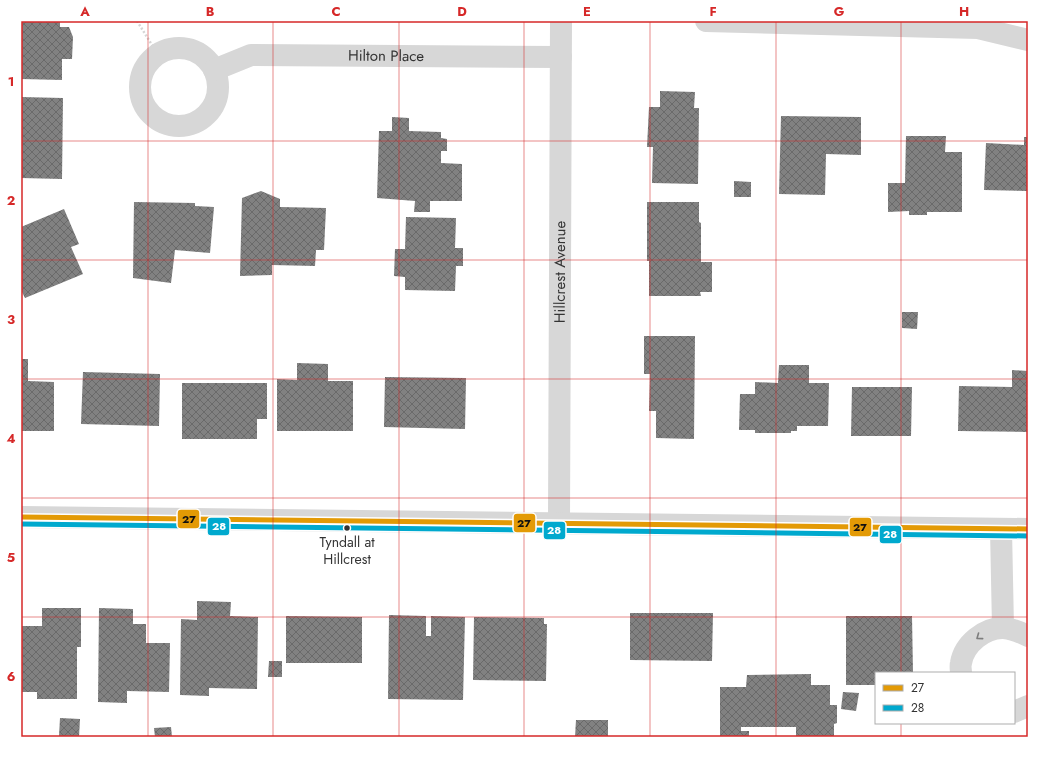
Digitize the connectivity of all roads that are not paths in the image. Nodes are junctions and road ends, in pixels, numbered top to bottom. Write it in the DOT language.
graph roads {
  1 [pos="561,21"];
  2 [pos="706,21"];
  3 [pos="978,25"];
  4 [pos="1028,40"];
  5 [pos="561,57"];
  6 [pos="214,70"];
  7 [pos="21,517"];
  8 [pos="559,523"];
  9 [pos="1001,529"];
  10 [pos="1028,529"];
  11 [pos="1003,628"];
  12 [pos="1028,636"];
  13 [pos="961,672"];
  14 [pos="1028,706"];
  15 [pos="1015,712"];
  1 -- 5 [label="street, Hillcrest Avenue"];
  2 -- 3 [label="street"];
  3 -- 4 [label="street"];
  5 -- 6 [label="street, Hilton Place"];
  5 -- 8 [label="street, Hillcrest Avenue"];
  6 -- 6 [label="street"];
  7 -- 8 [label="street"];
  8 -- 9 [label="street"];
  9 -- 10 [label="street"];
  9 -- 11 [label="street"];
  11 -- 12 [label="street"];
  11 -- 13 [label="street, one-way"];
  14 -- 15 [label="street"];
}
